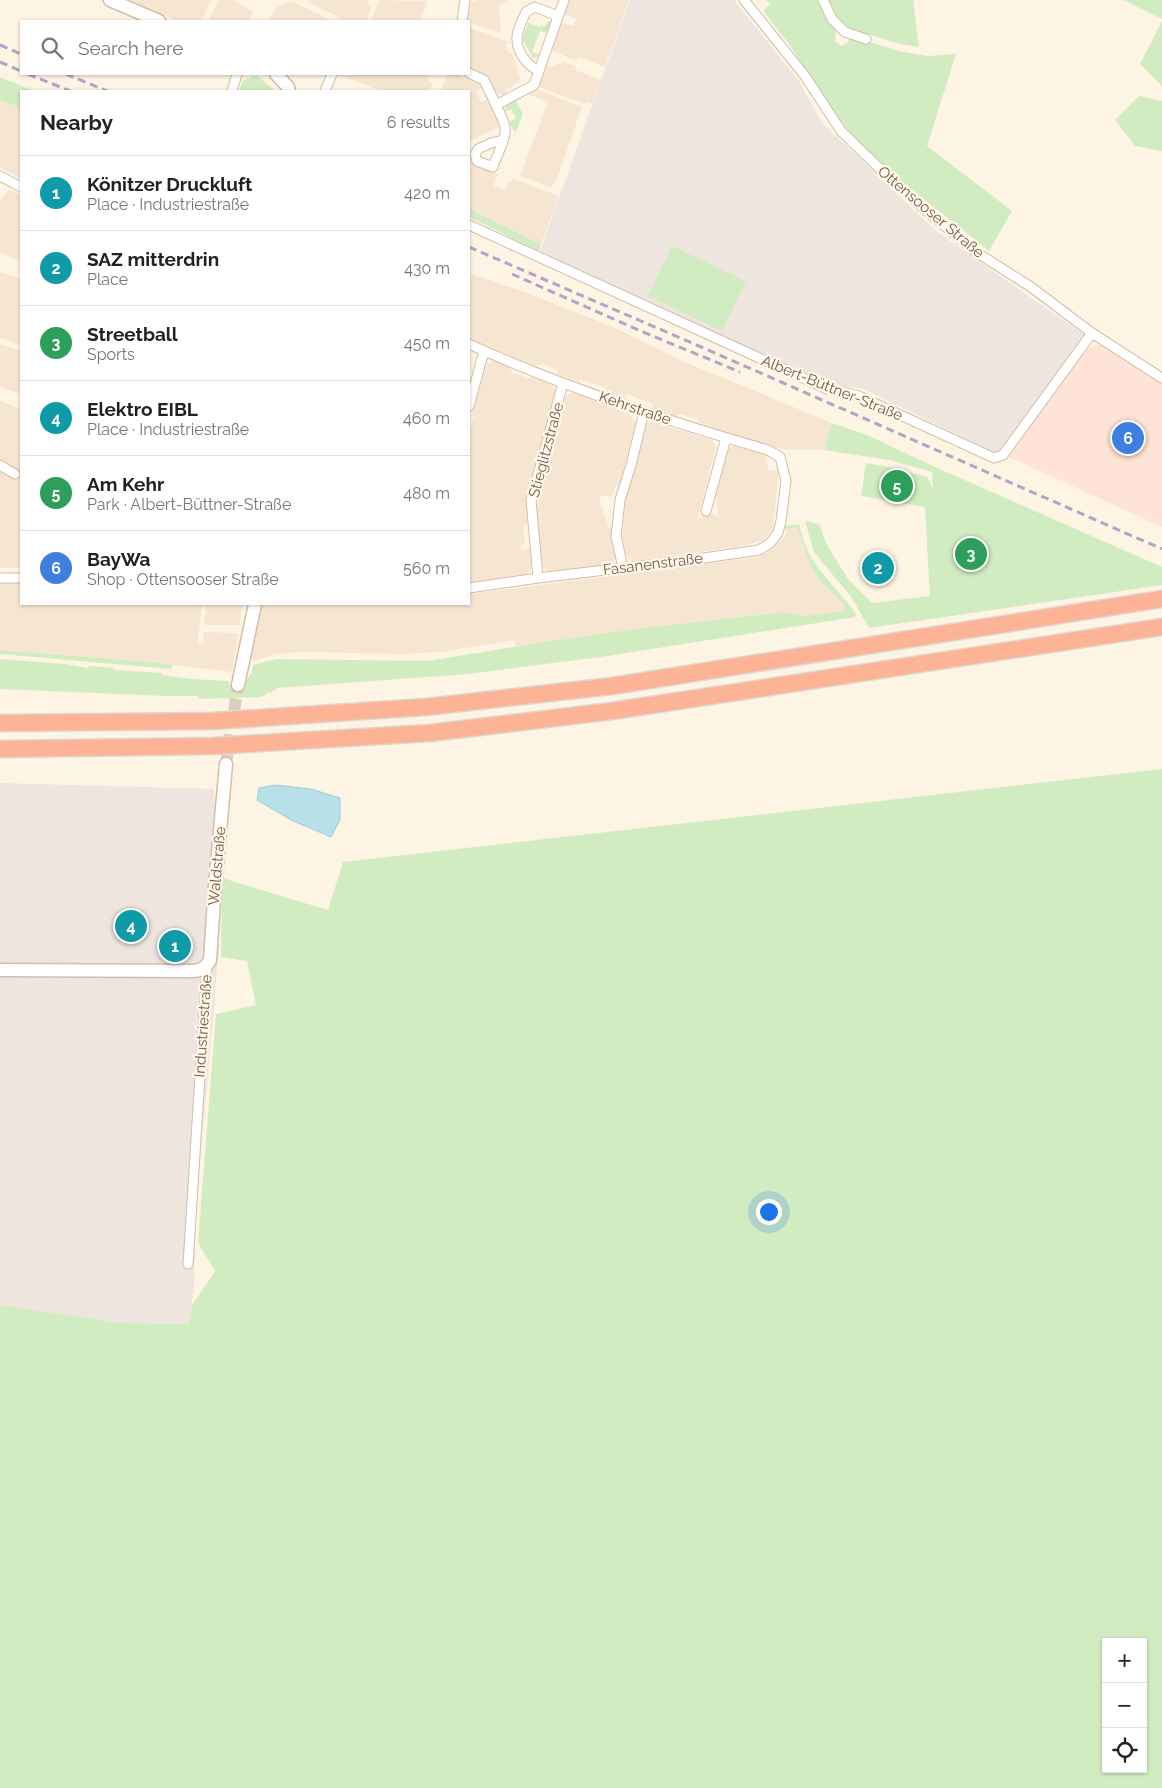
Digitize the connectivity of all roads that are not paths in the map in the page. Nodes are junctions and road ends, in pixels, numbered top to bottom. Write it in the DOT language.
graph roads {
  1 [pos="110,0"];
  2 [pos="465,0"];
  3 [pos="564,0"];
  4 [pos="744,0"];
  5 [pos="823,0"];
  6 [pos="558,16"];
  7 [pos="157,20"];
  8 [pos="462,20"];
  9 [pos="866,39"];
  10 [pos="539,71"];
  11 [pos="470,73"];
  12 [pos="237,75"];
  13 [pos="277,75"];
  14 [pos="332,75"];
  15 [pos="232,90"];
  16 [pos="289,90"];
  17 [pos="325,90"];
  18 [pos="496,105"];
  19 [pos="503,140"];
  20 [pos="0,176"];
  21 [pos="20,187"];
  22 [pos="470,225"];
  23 [pos="1092,333"];
  24 [pos="470,344"];
  25 [pos="484,351"];
  26 [pos="1162,378"];
  27 [pos="563,383"];
  28 [pos="470,402"];
  29 [pos="644,412"];
  30 [pos="726,438"];
  31 [pos="0,465"];
  32 [pos="15,474"];
  33 [pos="786,481"];
  34 [pos="706,511"];
  35 [pos="624,568"];
  36 [pos="0,578"];
  37 [pos="20,578"];
  38 [pos="538,578"];
  39 [pos="470,588"];
  40 [pos="1162,600"];
  41 [pos="255,605"];
  42 [pos="1162,628"];
  43 [pos="238,685"];
  44 [pos="0,723"];
  45 [pos="0,749"];
  46 [pos="226,764"];
  47 [pos="207,966"];
  48 [pos="0,970"];
  49 [pos="188,1264"];
  1 -- 7 [label="street"];
  2 -- 8 [label="street"];
  3 -- 6 [label="street"];
  4 -- 23 [label="street, Ottensooser Straße"];
  5 -- 9 [label="street"];
  6 -- 10 [label="street"];
  6 -- 10 [label="street"];
  10 -- 18 [label="street"];
  11 -- 18 [label="street"];
  12 -- 15 [label="street"];
  13 -- 16 [label="street"];
  14 -- 17 [label="street"];
  18 -- 19 [label="street"];
  20 -- 21 [label="street"];
  22 -- 23 [label="street, Albert-Büttner-Straße"];
  23 -- 26 [label="street, Ottensooser Straße"];
  24 -- 25 [label="street, Kehrstraße"];
  25 -- 27 [label="street, Kehrstraße"];
  25 -- 28 [label="street"];
  27 -- 29 [label="street, Kehrstraße"];
  27 -- 38 [label="street, Stieglitzstraße"];
  29 -- 30 [label="street, Kehrstraße"];
  29 -- 35 [label="street"];
  30 -- 33 [label="street, Kehrstraße"];
  30 -- 34 [label="street"];
  31 -- 32 [label="street"];
  33 -- 35 [label="street, Fasanenstraße"];
  35 -- 38 [label="street, Fasanenstraße"];
  36 -- 37 [label="street"];
  38 -- 39 [label="street, Fasanenstraße"];
  40 -- 44 [label="highway"];
  41 -- 43 [label="street"];
  42 -- 45 [label="highway"];
  46 -- 47 [label="street, Waldstraße"];
  47 -- 48 [label="street, Industriestraße"];
  47 -- 49 [label="street, Industriestraße"];
}
